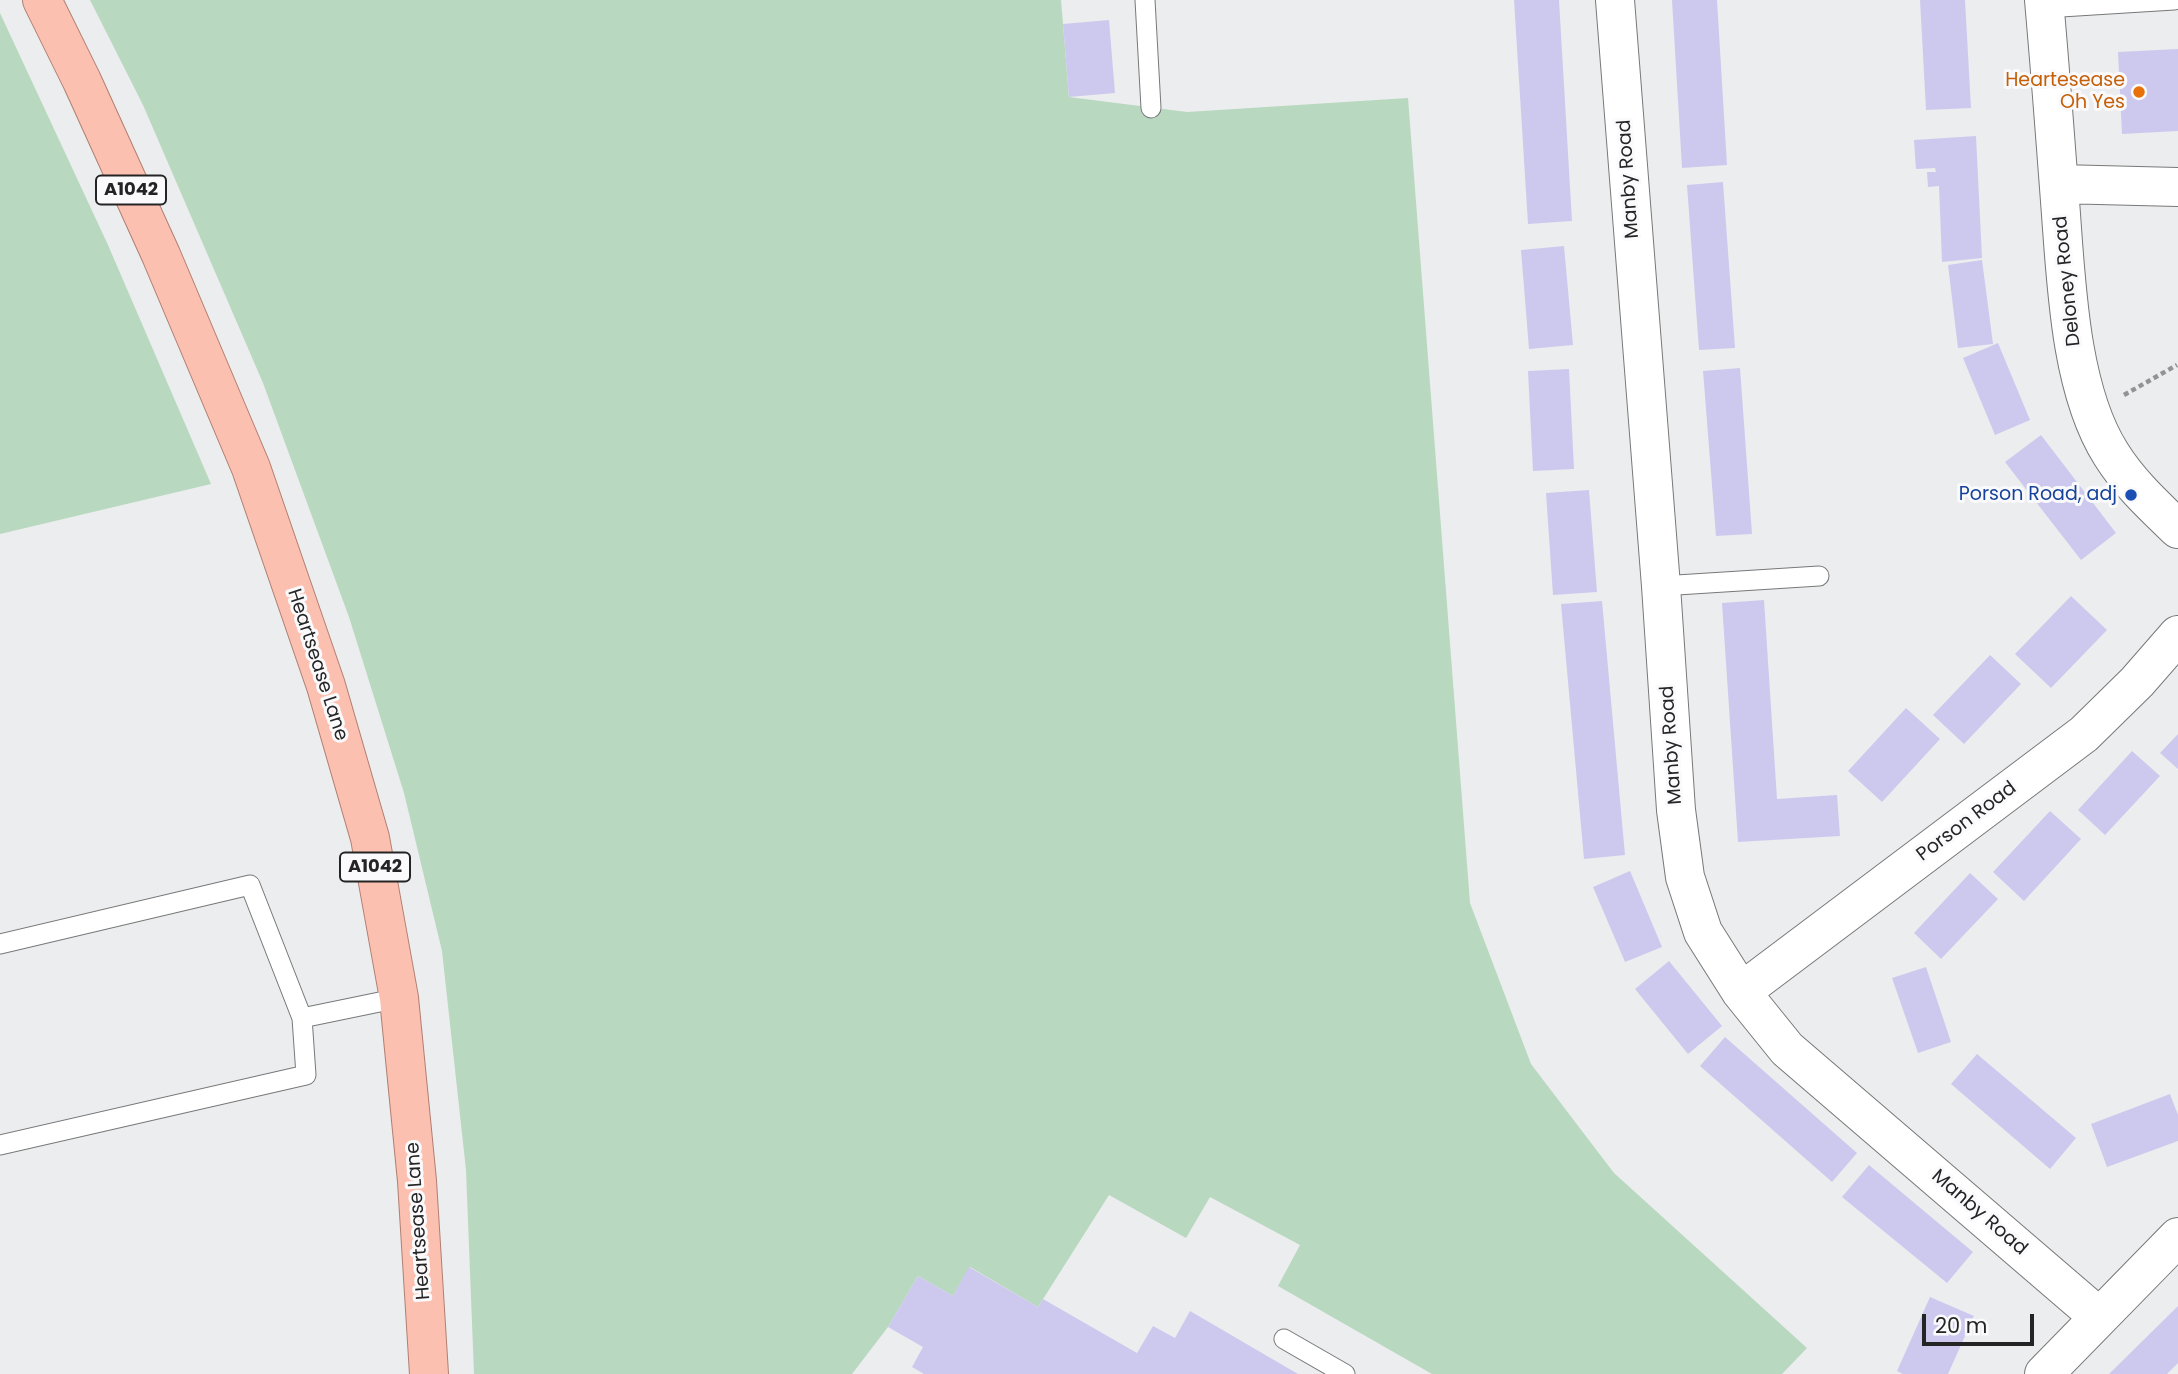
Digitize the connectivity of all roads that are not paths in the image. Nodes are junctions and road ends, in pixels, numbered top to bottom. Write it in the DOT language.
graph roads {
  1 [pos="42,0"];
  2 [pos="1145,0"];
  3 [pos="1615,0"];
  4 [pos="2174,0"];
  5 [pos="2045,4"];
  6 [pos="1151,108"];
  7 [pos="2059,184"];
  8 [pos="2178,187"];
  9 [pos="2178,529"];
  10 [pos="1819,576"];
  11 [pos="1661,586"];
  12 [pos="2178,635"];
  13 [pos="0,944"];
  14 [pos="1741,992"];
  15 [pos="398,998"];
  16 [pos="302,1018"];
  17 [pos="0,1145"];
  18 [pos="2178,1237"];
  19 [pos="2099,1317"];
  20 [pos="1284,1339"];
  21 [pos="429,1374"];
  22 [pos="1345,1374"];
  23 [pos="2044,1374"];
  1 -- 15 [label="highway, Heartsease Lane / A1042"];
  2 -- 6 [label="lane"];
  3 -- 11 [label="street, Manby Road"];
  4 -- 5 [label="lane"];
  5 -- 7 [label="street, Deloney Road"];
  7 -- 8 [label="street"];
  7 -- 9 [label="street, Deloney Road"];
  10 -- 11 [label="lane"];
  11 -- 14 [label="street, Manby Road"];
  12 -- 14 [label="street, Porson Road"];
  13 -- 16 [label="lane"];
  14 -- 19 [label="street, Manby Road"];
  15 -- 16 [label="lane"];
  15 -- 21 [label="highway, Heartsease Lane / A1042"];
  16 -- 17 [label="lane"];
  18 -- 19 [label="street"];
  19 -- 23 [label="street"];
  20 -- 22 [label="lane"];
}
